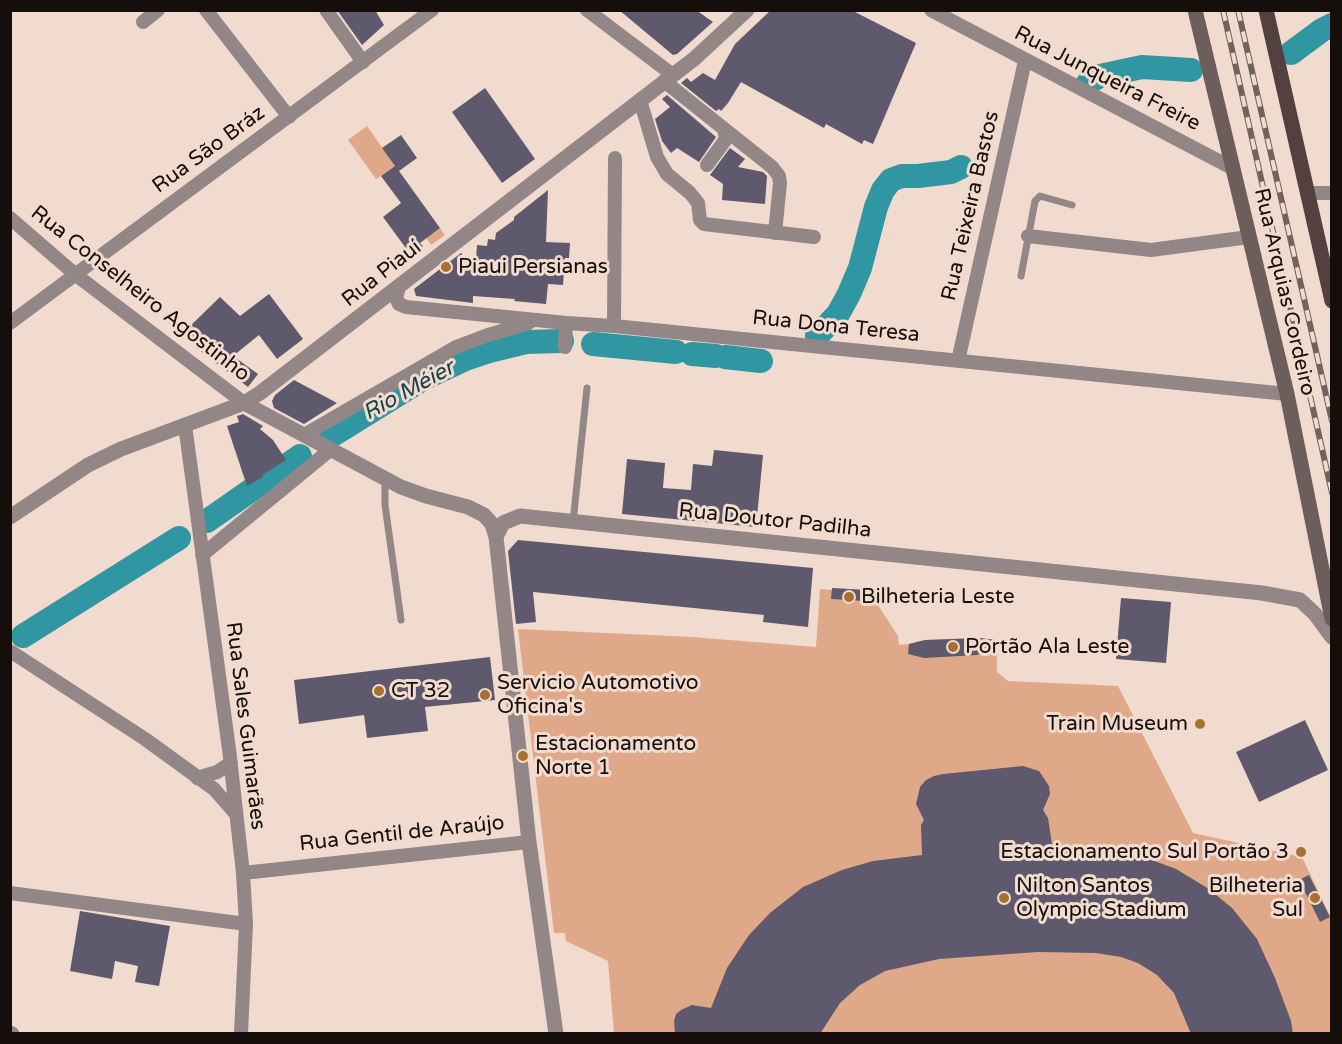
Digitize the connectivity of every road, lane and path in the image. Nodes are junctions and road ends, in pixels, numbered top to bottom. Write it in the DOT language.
graph roads {
  1 [pos="158,10"];
  2 [pos="206,10"];
  3 [pos="326,10"];
  4 [pos="432,10"];
  5 [pos="587,10"];
  6 [pos="747,10"];
  7 [pos="931,10"];
  8 [pos="1196,10"];
  9 [pos="1266,10"];
  10 [pos="143,22"];
  11 [pos="1025,61"];
  12 [pos="363,62"];
  13 [pos="668,78"];
  14 [pos="640,100"];
  15 [pos="289,117"];
  16 [pos="724,129"];
  17 [pos="615,158"];
  18 [pos="707,165"];
  19 [pos="1232,168"];
  20 [pos="1309,193"];
  21 [pos="1332,193"];
  22 [pos="1072,205"];
  23 [pos="10,218"];
  24 [pos="775,233"];
  25 [pos="1028,236"];
  26 [pos="814,237"];
  27 [pos="1249,237"];
  28 [pos="76,275"];
  29 [pos="1021,276"];
  30 [pos="399,287"];
  31 [pos="1332,301"];
  32 [pos="536,321"];
  33 [pos="10,323"];
  34 [pos="614,326"];
  35 [pos="958,361"];
  36 [pos="587,388"];
  37 [pos="1287,394"];
  38 [pos="244,403"];
  39 [pos="185,425"];
  40 [pos="304,435"];
  41 [pos="330,450"];
  42 [pos="385,478"];
  43 [pos="10,517"];
  44 [pos="573,522"];
  45 [pos="496,537"];
  46 [pos="201,555"];
  47 [pos="1332,619"];
  48 [pos="401,620"];
  49 [pos="1332,637"];
  50 [pos="10,651"];
  51 [pos="231,763"];
  52 [pos="197,778"];
  53 [pos="236,814"];
  54 [pos="529,842"];
  55 [pos="243,873"];
  56 [pos="10,894"];
  57 [pos="246,924"];
  58 [pos="241,1034"];
  59 [pos="556,1034"];
  1 -- 10 [label="street"];
  2 -- 15 [label="street"];
  3 -- 12 [label="street"];
  4 -- 12 [label="street, Rua São Bráz"];
  5 -- 13 [label="street"];
  6 -- 13 [label="street, Rua Piauí"];
  7 -- 11 [label="street, Rua Junqueira Freire"];
  8 -- 19 [label="main road, Rua Arquias Cordeiro"];
  9 -- 20 [label="main road"];
  11 -- 19 [label="street, Rua Junqueira Freire"];
  11 -- 35 [label="street, Rua Teixeira Bastos"];
  12 -- 15 [label="street, Rua São Bráz"];
  13 -- 14 [label="street, Rua Piauí"];
  13 -- 16 [label="street"];
  14 -- 24 [label="street"];
  14 -- 30 [label="street, Rua Piauí"];
  15 -- 28 [label="street, Rua São Bráz"];
  16 -- 18 [label="street"];
  16 -- 24 [label="street"];
  17 -- 34 [label="street"];
  19 -- 27 [label="main road, Rua Arquias Cordeiro"];
  20 -- 21 [label="street"];
  20 -- 31 [label="main road"];
  22 -- 25 [label="lane"];
  23 -- 28 [label="street, Rua Conselheiro Agostinho"];
  24 -- 26 [label="street"];
  25 -- 27 [label="street"];
  25 -- 29 [label="lane"];
  27 -- 37 [label="main road, Rua Arquias Cordeiro"];
  28 -- 33 [label="street, Rua São Bráz"];
  28 -- 38 [label="street, Rua Conselheiro Agostinho"];
  30 -- 32 [label="street, Rua Dona Teresa"];
  30 -- 38 [label="street, Rua Piauí"];
  32 -- 34 [label="street, Rua Dona Teresa"];
  32 -- 40 [label="street"];
  34 -- 35 [label="street, Rua Dona Teresa"];
  35 -- 37 [label="street, Rua Dona Teresa"];
  36 -- 44 [label="lane"];
  37 -- 47 [label="main road, Rua Arquias Cordeiro"];
  38 -- 39 [label="street, Rua Piauí"];
  38 -- 40 [label="street"];
  39 -- 43 [label="street, Rua Piauí"];
  39 -- 46 [label="street, Rua Sales Guimarães"];
  40 -- 41 [label="street"];
  41 -- 42 [label="street"];
  41 -- 46 [label="street"];
  42 -- 45 [label="street"];
  42 -- 48 [label="lane"];
  44 -- 45 [label="street, Rua Doutor Padilha"];
  44 -- 49 [label="street, Rua Doutor Padilha"];
  45 -- 54 [label="street"];
  46 -- 51 [label="street, Rua Sales Guimarães"];
  50 -- 52 [label="street"];
  51 -- 52 [label="street"];
  51 -- 53 [label="street, Rua Sales Guimarães"];
  52 -- 53 [label="street"];
  53 -- 55 [label="street, Rua Sales Guimarães"];
  54 -- 55 [label="street, Rua Gentil de Araújo"];
  54 -- 59 [label="street"];
  55 -- 57 [label="street, Rua Sales Guimarães"];
  56 -- 57 [label="street"];
  57 -- 58 [label="street, Rua Sales Guimarães"];
}
